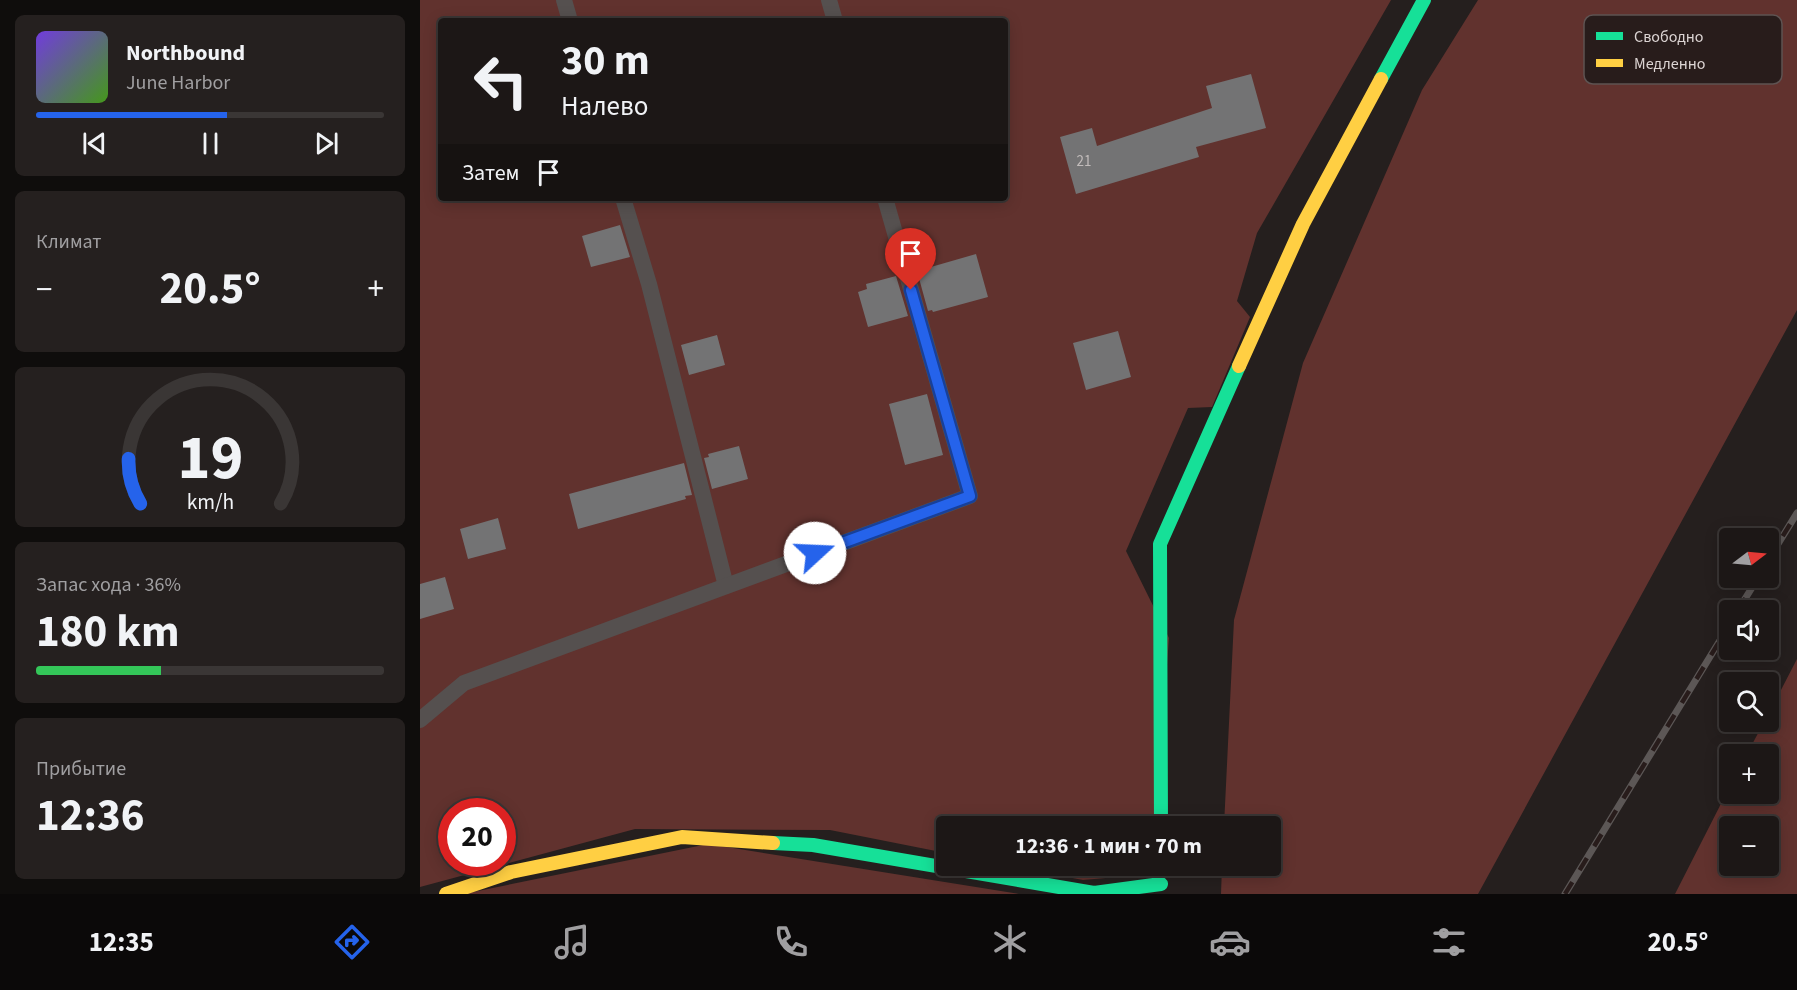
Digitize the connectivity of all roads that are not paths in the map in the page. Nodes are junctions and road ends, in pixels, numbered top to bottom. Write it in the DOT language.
graph roads {
  1 [pos="564,0"];
  2 [pos="829,0"];
  3 [pos="1424,0"];
  4 [pos="569,18"];
  5 [pos="834,18"];
  6 [pos="624,201"];
  7 [pos="886,201"];
  8 [pos="726,586"];
  9 [pos="420,720"];
  10 [pos="1161,816"];
  11 [pos="1161,889"];
  12 [pos="446,894"];
  1 -- 4 [label="lane"];
  2 -- 5 [label="lane"];
  3 -- 10 [label="main road"];
  6 -- 8 [label="lane"];
  7 -- 8 [label="lane"];
  8 -- 9 [label="lane"];
  11 -- 12 [label="main road"];
}
